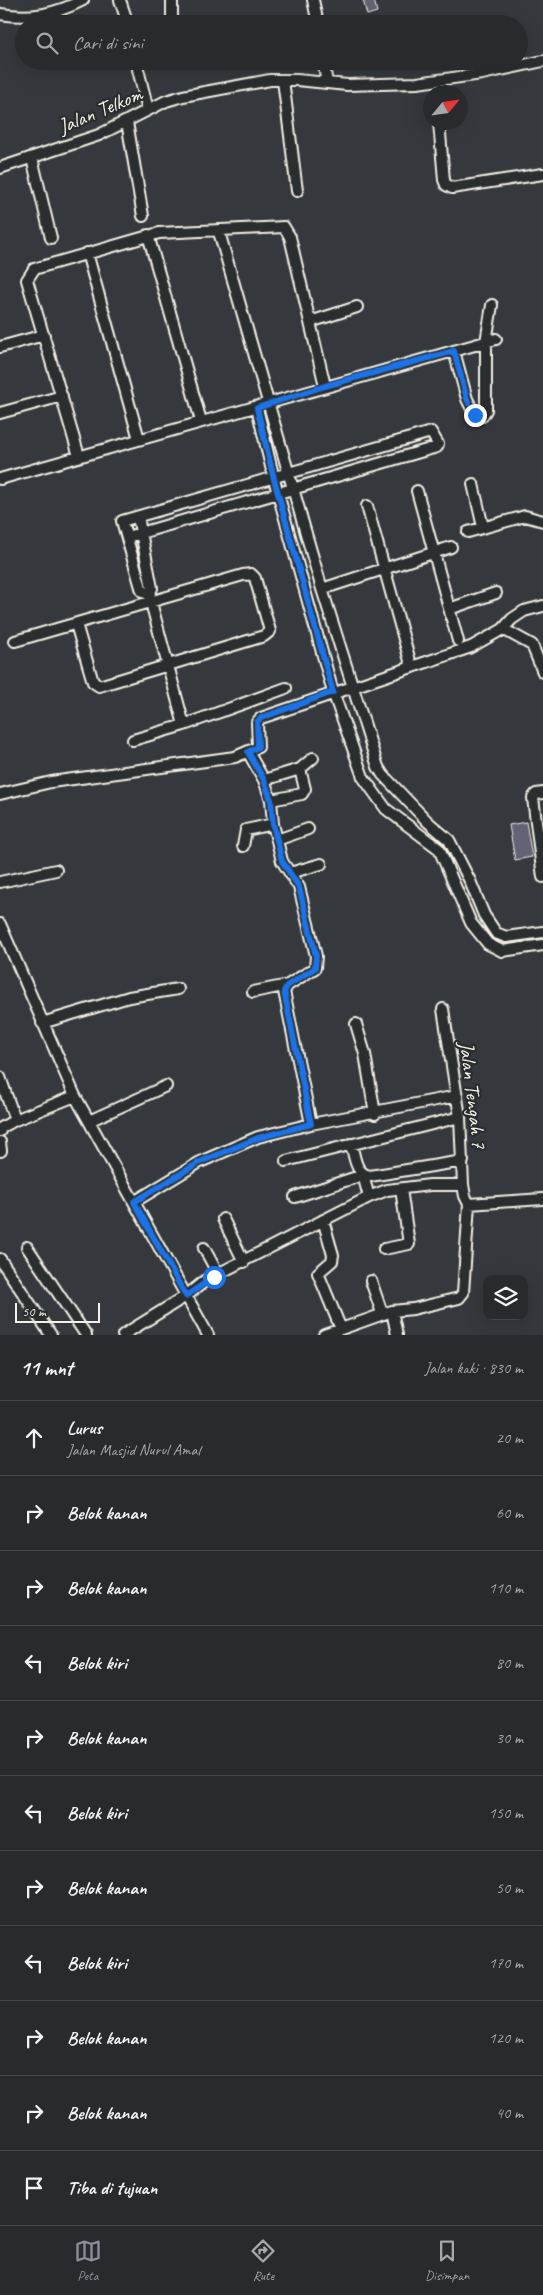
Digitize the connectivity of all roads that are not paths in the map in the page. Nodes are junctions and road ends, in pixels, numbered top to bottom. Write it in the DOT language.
graph roads {
  1 [pos="83,0"];
  2 [pos="120,0"];
  3 [pos="172,0"];
  4 [pos="313,0"];
  5 [pos="0,14"];
  6 [pos="42,15"];
  7 [pos="125,15"];
  8 [pos="172,15"];
  9 [pos="316,15"];
  10 [pos="15,16"];
  11 [pos="543,61"];
  12 [pos="528,65"];
  13 [pos="138,70"];
  14 [pos="325,70"];
  15 [pos="506,70"];
  16 [pos="283,80"];
  17 [pos="435,81"];
  18 [pos="327,83"];
  19 [pos="435,85"];
  20 [pos="148,110"];
  21 [pos="127,122"];
  22 [pos="440,130"];
  23 [pos="32,158"];
  24 [pos="0,168"];
  25 [pos="543,174"];
  26 [pos="297,191"];
  27 [pos="143,216"];
  28 [pos="219,232"];
  29 [pos="148,235"];
  30 [pos="51,238"];
  31 [pos="87,253"];
  32 [pos="492,305"];
  33 [pos="358,307"];
  34 [pos="310,322"];
  35 [pos="44,334"];
  36 [pos="491,341"];
  37 [pos="0,347"];
  38 [pos="454,351"];
  39 [pos="325,386"];
  40 [pos="62,396"];
  41 [pos="269,405"];
  42 [pos="257,408"];
  43 [pos="0,413"];
  44 [pos="201,421"];
  45 [pos="139,439"];
  46 [pos="79,456"];
  47 [pos="289,474"];
  48 [pos="0,479"];
  49 [pos="274,479"];
  50 [pos="473,484"];
  51 [pos="293,490"];
  52 [pos="417,491"];
  53 [pos="279,494"];
  54 [pos="367,506"];
  55 [pos="138,517"];
  56 [pos="543,521"];
  57 [pos="484,527"];
  58 [pos="468,532"];
  59 [pos="141,533"];
  60 [pos="127,537"];
  61 [pos="451,546"];
  62 [pos="144,547"];
  63 [pos="130,550"];
  64 [pos="434,552"];
  65 [pos="384,568"];
  66 [pos="322,589"];
  67 [pos="496,593"];
  68 [pos="150,598"];
  69 [pos="543,606"];
  70 [pos="449,608"];
  71 [pos="76,624"];
  72 [pos="503,629"];
  73 [pos="15,641"];
  74 [pos="458,641"];
  75 [pos="410,661"];
  76 [pos="167,665"];
  77 [pos="543,672"];
  78 [pos="352,686"];
  79 [pos="286,688"];
  80 [pos="333,692"];
  81 [pos="184,724"];
  82 [pos="132,740"];
  83 [pos="248,752"];
  84 [pos="313,758"];
  85 [pos="300,768"];
  86 [pos="264,780"];
  87 [pos="543,793"];
  88 [pos="0,794"];
  89 [pos="271,800"];
  90 [pos="273,824"];
  91 [pos="308,829"];
  92 [pos="277,840"];
  93 [pos="449,840"];
  94 [pos="243,846"];
  95 [pos="439,849"];
  96 [pos="542,860"];
  97 [pos="321,864"];
  98 [pos="56,870"];
  99 [pos="290,873"];
  100 [pos="543,877"];
  101 [pos="0,882"];
  102 [pos="0,924"];
  103 [pos="543,932"];
  104 [pos="543,945"];
  105 [pos="288,985"];
  106 [pos="178,989"];
  107 [pos="253,992"];
  108 [pos="443,1009"];
  109 [pos="42,1023"];
  110 [pos="356,1024"];
  111 [pos="0,1077"];
  112 [pos="166,1086"];
  113 [pos="75,1096"];
  114 [pos="456,1096"];
  115 [pos="375,1114"];
  116 [pos="460,1117"];
  117 [pos="15,1120"];
  118 [pos="89,1121"];
  119 [pos="311,1124"];
  120 [pos="0,1131"];
  121 [pos="351,1144"];
  122 [pos="286,1161"];
  123 [pos="463,1161"];
  124 [pos="363,1175"];
  125 [pos="463,1185"];
  126 [pos="401,1189"];
  127 [pos="295,1197"];
  128 [pos="369,1197"];
  129 [pos="543,1199"];
  130 [pos="134,1202"];
  131 [pos="469,1204"];
  132 [pos="223,1219"];
  133 [pos="323,1220"];
  134 [pos="27,1247"];
  135 [pos="204,1248"];
  136 [pos="384,1249"];
  137 [pos="0,1259"];
  138 [pos="244,1262"];
  139 [pos="218,1274"];
  140 [pos="371,1281"];
  141 [pos="186,1296"];
  142 [pos="387,1312"];
  143 [pos="341,1329"];
  144 [pos="51,1335"];
  145 [pos="86,1335"];
  146 [pos="123,1335"];
  147 [pos="208,1335"];
  148 [pos="324,1335"];
  149 [pos="397,1335"];
  1 -- 6 [label="street"];
  2 -- 7 [label="street"];
  3 -- 8 [label="street"];
  4 -- 9 [label="street"];
  5 -- 10 [label="street"];
  11 -- 12 [label="street, Jalan Telkom"];
  13 -- 20 [label="street"];
  14 -- 18 [label="street"];
  15 -- 17 [label="street, Jalan Telkom"];
  16 -- 18 [label="street, Jalan Telkom"];
  16 -- 20 [label="street, Jalan Telkom"];
  16 -- 26 [label="street"];
  17 -- 18 [label="street, Jalan Telkom"];
  17 -- 19 [label="street"];
  20 -- 21 [label="street, Jalan Telkom"];
  21 -- 23 [label="street, Jalan Telkom"];
  21 -- 27 [label="street"];
  22 -- 25 [label="street"];
  23 -- 24 [label="street, Jalan Telkom"];
  23 -- 30 [label="street"];
  28 -- 29 [label="street"];
  28 -- 34 [label="street"];
  28 -- 41 [label="street"];
  29 -- 31 [label="street"];
  29 -- 44 [label="street"];
  31 -- 35 [label="street"];
  31 -- 45 [label="street"];
  32 -- 36 [label="street"];
  33 -- 34 [label="street"];
  34 -- 39 [label="street"];
  35 -- 37 [label="street"];
  35 -- 40 [label="street"];
  36 -- 38 [label="street"];
  36 -- 38 [label="street"];
  38 -- 39 [label="street"];
  39 -- 41 [label="street"];
  40 -- 43 [label="street"];
  40 -- 46 [label="street"];
  41 -- 42 [label="street"];
  41 -- 47 [label="street"];
  42 -- 44 [label="street"];
  42 -- 49 [label="street"];
  44 -- 45 [label="street"];
  45 -- 46 [label="street"];
  46 -- 48 [label="street"];
  47 -- 49 [label="street"];
  47 -- 51 [label="street"];
  47 -- 51 [label="street"];
  49 -- 53 [label="street"];
  49 -- 55 [label="street"];
  50 -- 57 [label="street"];
  51 -- 53 [label="street"];
  51 -- 66 [label="street"];
  52 -- 64 [label="street"];
  53 -- 59 [label="street"];
  53 -- 80 [label="street"];
  54 -- 65 [label="street"];
  55 -- 59 [label="street"];
  55 -- 60 [label="street"];
  56 -- 57 [label="street"];
  57 -- 58 [label="street"];
  59 -- 60 [label="street"];
  59 -- 62 [label="street"];
  60 -- 63 [label="street"];
  61 -- 64 [label="street"];
  62 -- 63 [label="street"];
  62 -- 68 [label="street"];
  63 -- 68 [label="street"];
  64 -- 65 [label="street"];
  64 -- 70 [label="street"];
  65 -- 66 [label="street"];
  65 -- 75 [label="street"];
  66 -- 78 [label="street"];
  67 -- 70 [label="street"];
  68 -- 71 [label="street"];
  68 -- 76 [label="street"];
  68 -- 76 [label="street"];
  69 -- 72 [label="street"];
  70 -- 74 [label="street"];
  71 -- 73 [label="street"];
  71 -- 76 [label="street"];
  72 -- 77 [label="street"];
  72 -- 78 [label="street"];
  76 -- 81 [label="street"];
  78 -- 80 [label="street"];
  78 -- 93 [label="street"];
  79 -- 81 [label="street"];
  80 -- 83 [label="street"];
  80 -- 95 [label="street"];
  81 -- 82 [label="street"];
  83 -- 86 [label="street"];
  83 -- 88 [label="street"];
  84 -- 85 [label="street"];
  85 -- 86 [label="street"];
  85 -- 89 [label="street"];
  86 -- 89 [label="street"];
  87 -- 96 [label="street"];
  89 -- 90 [label="street"];
  90 -- 92 [label="street"];
  90 -- 94 [label="street"];
  91 -- 92 [label="street"];
  92 -- 99 [label="street"];
  93 -- 95 [label="street"];
  93 -- 103 [label="street"];
  95 -- 104 [label="street"];
  96 -- 100 [label="street"];
  97 -- 99 [label="street"];
  98 -- 101 [label="street"];
  99 -- 105 [label="street"];
  102 -- 109 [label="street"];
  105 -- 107 [label="street"];
  105 -- 119 [label="street"];
  106 -- 109 [label="street"];
  108 -- 114 [label="street, Jalan Tengah 7"];
  109 -- 113 [label="street"];
  110 -- 115 [label="street"];
  111 -- 117 [label="street"];
  112 -- 118 [label="street"];
  113 -- 117 [label="street"];
  113 -- 118 [label="street"];
  114 -- 115 [label="street"];
  114 -- 116 [label="street, Jalan Tengah 7"];
  115 -- 119 [label="street"];
  116 -- 121 [label="street"];
  116 -- 123 [label="street, Jalan Tengah 7"];
  117 -- 120 [label="street"];
  118 -- 130 [label="street"];
  119 -- 130 [label="street"];
  121 -- 122 [label="street"];
  121 -- 124 [label="street"];
  123 -- 124 [label="street"];
  123 -- 125 [label="street, Jalan Tengah 7"];
  124 -- 127 [label="street"];
  124 -- 128 [label="street"];
  125 -- 126 [label="street"];
  125 -- 131 [label="street, Jalan Tengah 7"];
  126 -- 128 [label="street"];
  126 -- 136 [label="street"];
  128 -- 133 [label="street"];
  129 -- 131 [label="street"];
  130 -- 141 [label="street"];
  131 -- 142 [label="street"];
  132 -- 138 [label="street"];
  133 -- 138 [label="street"];
  133 -- 143 [label="street"];
  134 -- 145 [label="street"];
  135 -- 139 [label="street"];
  137 -- 144 [label="street"];
  138 -- 139 [label="street"];
  139 -- 141 [label="street"];
  140 -- 142 [label="street"];
  141 -- 146 [label="street"];
  141 -- 147 [label="street"];
  142 -- 143 [label="street"];
  142 -- 149 [label="street"];
  143 -- 148 [label="street"];
}
